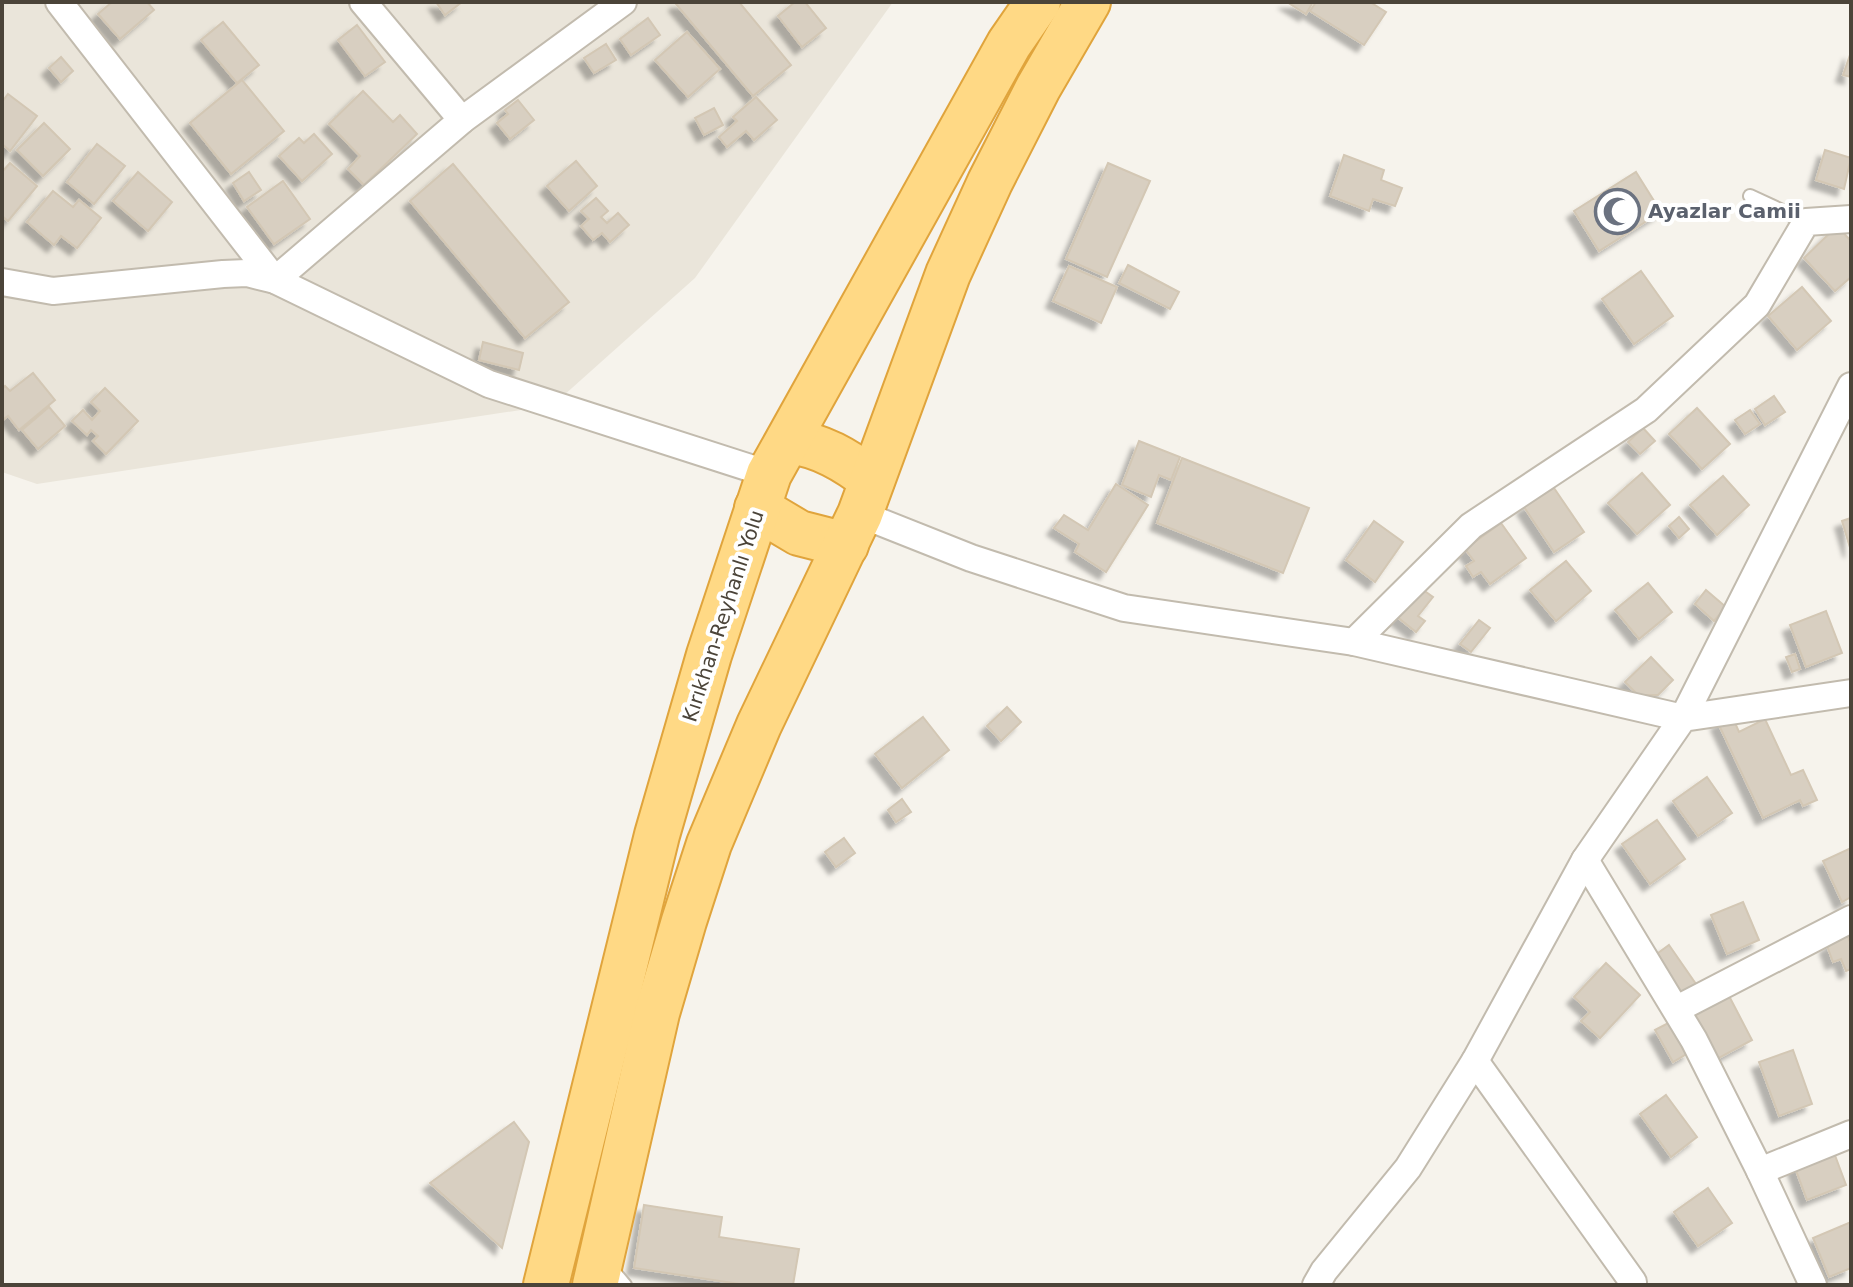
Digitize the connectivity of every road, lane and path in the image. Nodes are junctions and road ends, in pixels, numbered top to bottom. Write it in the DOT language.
graph roads {
  1 [pos="59,2"];
  2 [pos="363,2"];
  3 [pos="623,2"];
  4 [pos="1038,2"];
  5 [pos="1088,2"];
  6 [pos="462,120"];
  7 [pos="1750,196"];
  8 [pos="1851,219"];
  9 [pos="1806,222"];
  10 [pos="275,280"];
  11 [pos="2,282"];
  12 [pos="1851,386"];
  13 [pos="771,474"];
  14 [pos="859,513"];
  15 [pos="1354,642"];
  16 [pos="1851,693"];
  17 [pos="1683,718"];
  18 [pos="1585,860"];
  19 [pos="1851,919"];
  20 [pos="1677,1009"];
  21 [pos="1475,1061"];
  22 [pos="1851,1134"];
  23 [pos="1760,1171"];
  24 [pos="607,1276"];
  25 [pos="1633,1282"];
  26 [pos="546,1285"];
  27 [pos="1316,1285"];
  28 [pos="1813,1285"];
  1 -- 10 [label="street"];
  2 -- 6 [label="street"];
  3 -- 6 [label="street"];
  4 -- 13 [label="highway, Kırıkhan-Reyhanlı Yolu"];
  5 -- 14 [label="highway"];
  6 -- 10 [label="street"];
  7 -- 9 [label="lane"];
  8 -- 9 [label="street"];
  9 -- 15 [label="street"];
  10 -- 11 [label="street"];
  10 -- 13 [label="street"];
  12 -- 17 [label="street"];
  13 -- 14 [label="highway"];
  13 -- 14 [label="highway"];
  13 -- 26 [label="highway, Kırıkhan-Reyhanlı Yolu"];
  14 -- 15 [label="street"];
  14 -- 24 [label="highway"];
  15 -- 17 [label="street"];
  16 -- 17 [label="street"];
  17 -- 18 [label="street"];
  18 -- 20 [label="street"];
  18 -- 21 [label="street"];
  19 -- 20 [label="street"];
  20 -- 23 [label="street"];
  21 -- 25 [label="street"];
  21 -- 27 [label="street"];
  22 -- 23 [label="street"];
  23 -- 28 [label="street"];
}
